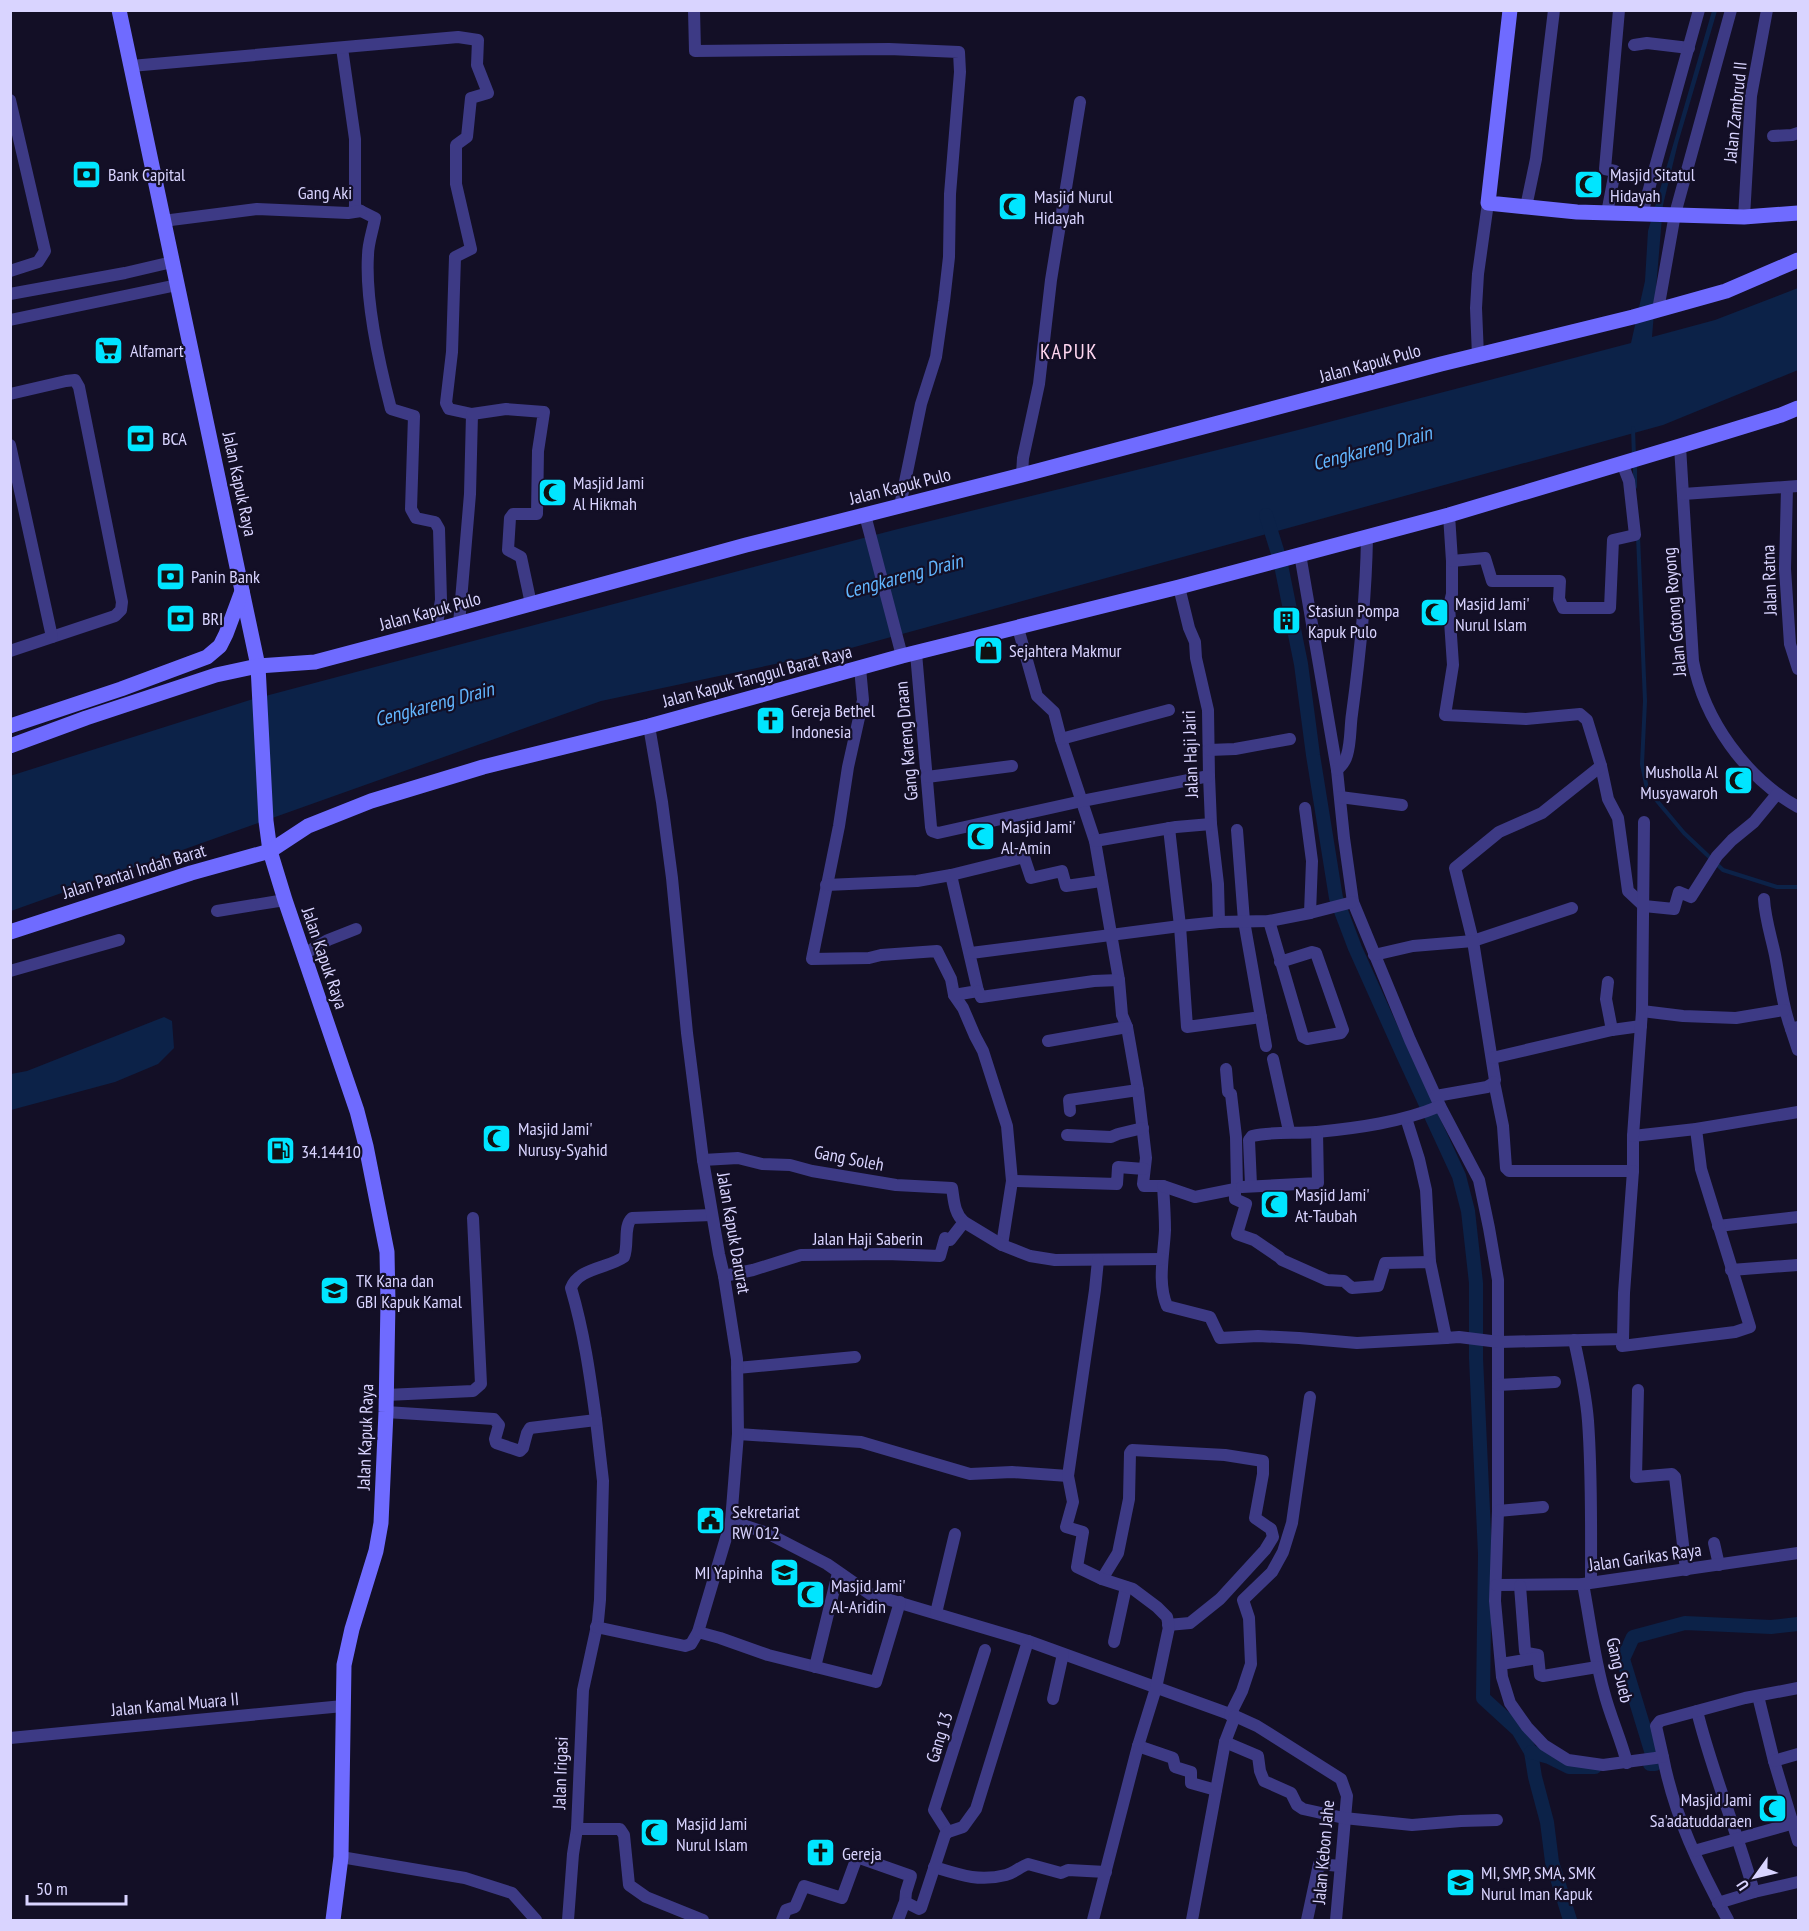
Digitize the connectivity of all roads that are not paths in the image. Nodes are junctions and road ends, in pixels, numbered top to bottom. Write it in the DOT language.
graph roads {
  1 [pos="119,10"];
  2 [pos="694,10"];
  3 [pos="1509,10"];
  4 [pos="1554,10"];
  5 [pos="1619,10"];
  6 [pos="1699,10"];
  7 [pos="1731,10"];
  8 [pos="1767,10"];
  9 [pos="1634,45"];
  10 [pos="342,48"];
  11 [pos="1689,48"];
  12 [pos="131,66"];
  13 [pos="10,100"];
  14 [pos="1080,102"];
  15 [pos="1798,133"];
  16 [pos="1773,136"];
  17 [pos="1488,203"];
  18 [pos="1526,207"];
  19 [pos="361,211"];
  20 [pos="1607,213"];
  21 [pos="1798,213"];
  22 [pos="1658,214"];
  23 [pos="1744,217"];
  24 [pos="164,221"];
  25 [pos="1798,260"];
  26 [pos="172,262"];
  27 [pos="10,271"];
  28 [pos="177,285"];
  29 [pos="10,294"];
  30 [pos="1657,310"];
  31 [pos="10,320"];
  32 [pos="1478,356"];
  33 [pos="10,394"];
  34 [pos="1798,408"];
  35 [pos="472,414"];
  36 [pos="10,445"];
  37 [pos="1680,446"];
  38 [pos="1631,460"];
  39 [pos="1023,475"];
  40 [pos="1682,485"];
  41 [pos="1793,487"];
  42 [pos="900,506"];
  43 [pos="1449,515"];
  44 [pos="867,522"];
  45 [pos="1366,538"];
  46 [pos="1295,555"];
  47 [pos="1452,561"];
  48 [pos="1798,568"];
  49 [pos="1785,569"];
  50 [pos="1179,587"];
  51 [pos="242,590"];
  52 [pos="531,604"];
  53 [pos="459,624"];
  54 [pos="1018,628"];
  55 [pos="436,630"];
  56 [pos="52,637"];
  57 [pos="10,651"];
  58 [pos="906,651"];
  59 [pos="258,666"];
  60 [pos="860,668"];
  61 [pos="1798,669"];
  62 [pos="1169,710"];
  63 [pos="10,726"];
  64 [pos="649,726"];
  65 [pos="1060,739"];
  66 [pos="1290,739"];
  67 [pos="10,746"];
  68 [pos="1209,750"];
  69 [pos="1012,766"];
  70 [pos="1601,766"];
  71 [pos="1337,770"];
  72 [pos="1209,776"];
  73 [pos="927,777"];
  74 [pos="1777,794"];
  75 [pos="1340,797"];
  76 [pos="1082,801"];
  77 [pos="1402,805"];
  78 [pos="1798,807"];
  79 [pos="1305,808"];
  80 [pos="1644,822"];
  81 [pos="1211,824"];
  82 [pos="1169,828"];
  83 [pos="1237,830"];
  84 [pos="1095,841"];
  85 [pos="270,851"];
  86 [pos="951,875"];
  87 [pos="1101,881"];
  88 [pos="826,885"];
  89 [pos="1764,899"];
  90 [pos="285,900"];
  91 [pos="1348,904"];
  92 [pos="1644,906"];
  93 [pos="1572,908"];
  94 [pos="217,911"];
  95 [pos="1312,913"];
  96 [pos="1244,921"];
  97 [pos="1269,921"];
  98 [pos="1219,922"];
  99 [pos="1180,926"];
  100 [pos="356,929"];
  101 [pos="10,932"];
  102 [pos="1110,934"];
  103 [pos="119,940"];
  104 [pos="1473,941"];
  105 [pos="971,953"];
  106 [pos="304,954"];
  107 [pos="1374,955"];
  108 [pos="1280,962"];
  109 [pos="10,971"];
  110 [pos="1119,980"];
  111 [pos="1608,982"];
  112 [pos="978,991"];
  113 [pos="954,995"];
  114 [pos="1784,1010"];
  115 [pos="1642,1011"];
  116 [pos="1261,1017"];
  117 [pos="1641,1026"];
  118 [pos="1127,1027"];
  119 [pos="1795,1028"];
  120 [pos="1612,1030"];
  121 [pos="1048,1041"];
  122 [pos="1266,1046"];
  123 [pos="1798,1050"];
  124 [pos="1492,1058"];
  125 [pos="1273,1059"];
  126 [pos="1226,1069"];
  127 [pos="1494,1082"];
  128 [pos="1138,1090"];
  129 [pos="1435,1104"];
  130 [pos="1070,1111"];
  131 [pos="1798,1112"];
  132 [pos="1408,1117"];
  133 [pos="1143,1128"];
  134 [pos="1696,1128"];
  135 [pos="1289,1131"];
  136 [pos="1317,1132"];
  137 [pos="1067,1136"];
  138 [pos="1633,1136"];
  139 [pos="703,1160"];
  140 [pos="1144,1169"];
  141 [pos="1633,1171"];
  142 [pos="1012,1181"];
  143 [pos="1251,1185"];
  144 [pos="1163,1186"];
  145 [pos="1236,1188"];
  146 [pos="712,1215"];
  147 [pos="1798,1217"];
  148 [pos="473,1218"];
  149 [pos="964,1222"];
  150 [pos="1718,1226"];
  151 [pos="1002,1245"];
  152 [pos="1162,1259"];
  153 [pos="1098,1260"];
  154 [pos="1430,1262"];
  155 [pos="1798,1265"];
  156 [pos="1731,1270"];
  157 [pos="724,1276"];
  158 [pos="1446,1338"];
  159 [pos="1574,1340"];
  160 [pos="1493,1341"];
  161 [pos="1622,1346"];
  162 [pos="855,1357"];
  163 [pos="737,1368"];
  164 [pos="1555,1382"];
  165 [pos="1498,1385"];
  166 [pos="1638,1390"];
  167 [pos="386,1395"];
  168 [pos="1310,1397"];
  169 [pos="386,1412"];
  170 [pos="596,1420"];
  171 [pos="738,1434"];
  172 [pos="1068,1476"];
  173 [pos="1543,1507"];
  174 [pos="1498,1511"];
  175 [pos="731,1521"];
  176 [pos="955,1534"];
  177 [pos="1714,1543"];
  178 [pos="1798,1553"];
  179 [pos="1719,1565"];
  180 [pos="1686,1570"];
  181 [pos="838,1573"];
  182 [pos="1102,1579"];
  183 [pos="1587,1583"];
  184 [pos="1496,1585"];
  185 [pos="1520,1586"];
  186 [pos="1126,1587"];
  187 [pos="900,1602"];
  188 [pos="936,1613"];
  189 [pos="1168,1625"];
  190 [pos="596,1628"];
  191 [pos="698,1632"];
  192 [pos="1028,1641"];
  193 [pos="1114,1642"];
  194 [pos="985,1650"];
  195 [pos="1063,1654"];
  196 [pos="1538,1658"];
  197 [pos="1501,1664"];
  198 [pos="815,1667"];
  199 [pos="1597,1667"];
  200 [pos="1156,1688"];
  201 [pos="1798,1688"];
  202 [pos="1758,1696"];
  203 [pos="1053,1699"];
  204 [pos="343,1707"];
  205 [pos="1697,1711"];
  206 [pos="1232,1716"];
  207 [pos="10,1737"];
  208 [pos="1225,1742"];
  209 [pos="1138,1746"];
  210 [pos="1798,1754"];
  211 [pos="1661,1758"];
  212 [pos="1774,1761"];
  213 [pos="1627,1762"];
  214 [pos="1216,1790"];
  215 [pos="1344,1818"];
  216 [pos="1497,1820"];
  217 [pos="1796,1823"];
  218 [pos="577,1829"];
  219 [pos="948,1832"];
  220 [pos="1738,1839"];
  221 [pos="1798,1841"];
  222 [pos="1694,1851"];
  223 [pos="341,1857"];
  224 [pos="1340,1866"];
  225 [pos="934,1867"];
  226 [pos="1106,1872"];
  227 [pos="1798,1882"];
  228 [pos="1754,1892"];
  229 [pos="1718,1903"];
  230 [pos="905,1904"];
  231 [pos="333,1920"];
  232 [pos="536,1920"];
  233 [pos="568,1920"];
  234 [pos="703,1920"];
  235 [pos="782,1920"];
  236 [pos="898,1920"];
  237 [pos="1093,1920"];
  238 [pos="1192,1920"];
  239 [pos="1307,1920"];
  240 [pos="1336,1920"];
  241 [pos="1728,1920"];
  1 -- 12 [label="main road, Jalan Kapuk Raya"];
  2 -- 42 [label="street"];
  3 -- 17 [label="main road"];
  4 -- 18 [label="street"];
  5 -- 20 [label="street"];
  6 -- 11 [label="street"];
  7 -- 22 [label="street"];
  8 -- 23 [label="street, Jalan Zambrud II"];
  9 -- 11 [label="street"];
  10 -- 12 [label="street"];
  10 -- 19 [label="street, Gang Aki"];
  10 -- 35 [label="street"];
  11 -- 22 [label="street"];
  12 -- 24 [label="main road, Jalan Kapuk Raya"];
  13 -- 27 [label="street"];
  14 -- 39 [label="street"];
  15 -- 16 [label="street"];
  17 -- 18 [label="main road"];
  17 -- 32 [label="street"];
  18 -- 20 [label="main road"];
  19 -- 24 [label="street, Gang Aki"];
  19 -- 55 [label="street"];
  20 -- 22 [label="main road"];
  21 -- 23 [label="main road"];
  22 -- 23 [label="main road"];
  22 -- 30 [label="street"];
  24 -- 26 [label="main road, Jalan Kapuk Raya"];
  25 -- 30 [label="main road, Jalan Kapuk Pulo"];
  26 -- 28 [label="main road, Jalan Kapuk Raya"];
  26 -- 29 [label="street"];
  28 -- 31 [label="street"];
  28 -- 51 [label="main road, Jalan Kapuk Raya"];
  30 -- 32 [label="main road, Jalan Kapuk Pulo"];
  32 -- 39 [label="main road, Jalan Kapuk Pulo"];
  33 -- 56 [label="street"];
  34 -- 37 [label="main road"];
  35 -- 52 [label="street"];
  35 -- 53 [label="street"];
  36 -- 56 [label="street"];
  37 -- 38 [label="main road"];
  37 -- 40 [label="street, Jalan Gotong Royong"];
  38 -- 43 [label="main road"];
  38 -- 47 [label="street"];
  39 -- 42 [label="main road, Jalan Kapuk Pulo"];
  40 -- 41 [label="street"];
  40 -- 74 [label="street, Jalan Gotong Royong"];
  41 -- 49 [label="street, Jalan Ratna"];
  42 -- 44 [label="main road, Jalan Kapuk Pulo"];
  43 -- 45 [label="main road"];
  43 -- 47 [label="street"];
  44 -- 52 [label="main road, Jalan Kapuk Pulo"];
  44 -- 58 [label="street, Gang Kareng Draan"];
  45 -- 46 [label="main road"];
  45 -- 71 [label="street"];
  46 -- 50 [label="main road, Jalan Kapuk Tanggul Barat Raya"];
  46 -- 71 [label="street"];
  47 -- 70 [label="street"];
  48 -- 49 [label="street"];
  49 -- 61 [label="street, Jalan Ratna"];
  50 -- 54 [label="main road, Jalan Kapuk Tanggul Barat Raya"];
  50 -- 68 [label="street, Jalan Haji Jairi"];
  51 -- 59 [label="main road, Jalan Kapuk Raya"];
  51 -- 63 [label="main road"];
  52 -- 53 [label="main road, Jalan Kapuk Pulo"];
  53 -- 55 [label="main road, Jalan Kapuk Pulo"];
  54 -- 58 [label="main road, Jalan Kapuk Tanggul Barat Raya"];
  54 -- 65 [label="street"];
  55 -- 59 [label="main road, Jalan Kapuk Pulo"];
  56 -- 57 [label="street"];
  58 -- 60 [label="main road, Jalan Kapuk Tanggul Barat Raya"];
  58 -- 73 [label="street, Gang Kareng Draan"];
  59 -- 67 [label="main road, Jalan Kapuk Pulo"];
  59 -- 85 [label="main road, Jalan Kapuk Raya"];
  60 -- 64 [label="main road, Jalan Kapuk Tanggul Barat Raya"];
  60 -- 88 [label="street"];
  62 -- 65 [label="street"];
  64 -- 85 [label="main road, Jalan Kapuk Tanggul Barat Raya"];
  64 -- 139 [label="street, Jalan Kapuk Darurat"];
  65 -- 76 [label="street"];
  66 -- 68 [label="street"];
  68 -- 72 [label="street, Jalan Haji Jairi"];
  69 -- 73 [label="street"];
  70 -- 92 [label="street"];
  70 -- 104 [label="street"];
  71 -- 75 [label="street"];
  72 -- 76 [label="street"];
  72 -- 81 [label="street, Jalan Haji Jairi"];
  73 -- 76 [label="street, Gang Kareng Draan"];
  74 -- 78 [label="street, Jalan Gotong Royong"];
  74 -- 92 [label="street"];
  75 -- 77 [label="street"];
  75 -- 91 [label="street"];
  76 -- 84 [label="street"];
  79 -- 95 [label="street"];
  80 -- 92 [label="street"];
  81 -- 82 [label="street"];
  81 -- 98 [label="street, Jalan Haji Jairi"];
  82 -- 84 [label="street"];
  82 -- 99 [label="street"];
  83 -- 96 [label="street"];
  84 -- 87 [label="street"];
  85 -- 90 [label="main road, Jalan Kapuk Raya"];
  85 -- 101 [label="main road, Jalan Pantai Indah Barat"];
  86 -- 87 [label="street"];
  86 -- 88 [label="street"];
  86 -- 105 [label="street"];
  87 -- 102 [label="street"];
  88 -- 113 [label="street"];
  89 -- 114 [label="street"];
  90 -- 94 [label="street"];
  90 -- 106 [label="main road, Jalan Kapuk Raya"];
  91 -- 95 [label="street"];
  91 -- 107 [label="street"];
  92 -- 115 [label="street"];
  93 -- 104 [label="street"];
  95 -- 97 [label="street"];
  96 -- 97 [label="street"];
  96 -- 98 [label="street"];
  96 -- 116 [label="street"];
  97 -- 108 [label="street"];
  98 -- 99 [label="street"];
  99 -- 102 [label="street"];
  99 -- 116 [label="street"];
  100 -- 106 [label="street"];
  102 -- 105 [label="street"];
  102 -- 110 [label="street"];
  103 -- 109 [label="street"];
  104 -- 107 [label="street"];
  104 -- 124 [label="street"];
  105 -- 112 [label="street"];
  106 -- 167 [label="main road, Jalan Kapuk Raya"];
  107 -- 129 [label="street"];
  108 -- 108 [label="street"];
  110 -- 112 [label="street"];
  110 -- 118 [label="street"];
  111 -- 120 [label="street"];
  112 -- 113 [label="street"];
  113 -- 142 [label="street"];
  114 -- 115 [label="street"];
  114 -- 119 [label="street"];
  115 -- 117 [label="street"];
  116 -- 122 [label="street"];
  117 -- 120 [label="street"];
  117 -- 138 [label="street"];
  118 -- 121 [label="street"];
  118 -- 128 [label="street"];
  119 -- 123 [label="street"];
  120 -- 124 [label="street"];
  124 -- 127 [label="street"];
  125 -- 135 [label="street"];
  126 -- 145 [label="street"];
  127 -- 129 [label="street"];
  127 -- 141 [label="street"];
  128 -- 130 [label="street"];
  128 -- 133 [label="street"];
  129 -- 132 [label="street"];
  129 -- 160 [label="street"];
  131 -- 134 [label="street"];
  132 -- 136 [label="street"];
  132 -- 154 [label="street"];
  133 -- 137 [label="street"];
  133 -- 140 [label="street"];
  134 -- 138 [label="street"];
  134 -- 150 [label="street"];
  135 -- 136 [label="street"];
  135 -- 143 [label="street"];
  136 -- 143 [label="street"];
  138 -- 141 [label="street"];
  139 -- 146 [label="street, Jalan Kapuk Darurat"];
  139 -- 149 [label="street, Gang Soleh"];
  140 -- 142 [label="street"];
  140 -- 144 [label="street"];
  141 -- 159 [label="street"];
  142 -- 151 [label="street"];
  143 -- 145 [label="street"];
  144 -- 145 [label="street"];
  144 -- 152 [label="street"];
  145 -- 154 [label="street"];
  146 -- 157 [label="street, Jalan Kapuk Darurat"];
  146 -- 170 [label="street, Jalan Irigasi"];
  147 -- 150 [label="street"];
  148 -- 167 [label="street"];
  149 -- 151 [label="street"];
  149 -- 157 [label="street, Jalan Haji Saberin"];
  150 -- 156 [label="street"];
  151 -- 153 [label="street"];
  152 -- 153 [label="street"];
  152 -- 158 [label="street"];
  153 -- 172 [label="street"];
  154 -- 158 [label="street"];
  155 -- 156 [label="street"];
  156 -- 161 [label="street"];
  157 -- 163 [label="street, Jalan Kapuk Darurat"];
  158 -- 160 [label="street"];
  159 -- 160 [label="street"];
  159 -- 183 [label="street, Gang Sueb"];
  160 -- 165 [label="street"];
  162 -- 163 [label="street"];
  163 -- 171 [label="street, Jalan Kapuk Darurat"];
  164 -- 165 [label="street"];
  165 -- 174 [label="street"];
  166 -- 180 [label="street"];
  167 -- 169 [label="main road, Jalan Kapuk Raya"];
  168 -- 206 [label="street"];
  169 -- 170 [label="street"];
  169 -- 204 [label="main road, Jalan Kapuk Raya"];
  170 -- 190 [label="street, Jalan Irigasi"];
  171 -- 172 [label="street"];
  171 -- 175 [label="street, Jalan Kapuk Darurat"];
  172 -- 182 [label="street"];
  173 -- 174 [label="street"];
  174 -- 184 [label="street"];
  175 -- 181 [label="street, Jalan Kebon Jahe"];
  175 -- 191 [label="street, Jalan Kapuk Darurat"];
  176 -- 188 [label="street"];
  177 -- 179 [label="street"];
  178 -- 179 [label="street, Jalan Garikas Raya"];
  179 -- 180 [label="street, Jalan Garikas Raya"];
  180 -- 183 [label="street, Jalan Garikas Raya"];
  181 -- 187 [label="street, Jalan Kebon Jahe"];
  181 -- 198 [label="street"];
  182 -- 186 [label="street"];
  182 -- 189 [label="street"];
  183 -- 185 [label="street, Jalan Garikas Raya"];
  183 -- 199 [label="street, Gang Sueb"];
  184 -- 185 [label="street, Jalan Garikas Raya"];
  184 -- 197 [label="street"];
  185 -- 196 [label="street"];
  186 -- 189 [label="street"];
  186 -- 193 [label="street"];
  187 -- 188 [label="street, Jalan Kebon Jahe"];
  187 -- 198 [label="street"];
  188 -- 192 [label="street, Jalan Kebon Jahe"];
  189 -- 200 [label="street"];
  190 -- 191 [label="street"];
  190 -- 218 [label="street, Jalan Irigasi"];
  191 -- 198 [label="street"];
  192 -- 195 [label="street, Jalan Kebon Jahe"];
  192 -- 219 [label="street"];
  194 -- 219 [label="street, Gang 13"];
  195 -- 200 [label="street, Jalan Kebon Jahe"];
  195 -- 203 [label="street"];
  196 -- 197 [label="street"];
  196 -- 199 [label="street"];
  197 -- 213 [label="street"];
  199 -- 213 [label="street, Gang Sueb"];
  200 -- 206 [label="street, Jalan Kebon Jahe"];
  200 -- 209 [label="street"];
  201 -- 202 [label="street"];
  202 -- 205 [label="street"];
  202 -- 212 [label="street"];
  204 -- 207 [label="street, Jalan Kamal Muara II"];
  204 -- 223 [label="main road, Jalan Kapuk Raya"];
  205 -- 211 [label="street"];
  205 -- 220 [label="street"];
  206 -- 208 [label="street"];
  206 -- 215 [label="street, Jalan Kebon Jahe"];
  208 -- 214 [label="street"];
  208 -- 215 [label="street"];
  209 -- 214 [label="street"];
  209 -- 226 [label="street"];
  210 -- 212 [label="street"];
  211 -- 213 [label="street"];
  211 -- 222 [label="street"];
  212 -- 217 [label="street"];
  214 -- 238 [label="street"];
  215 -- 216 [label="street"];
  215 -- 224 [label="street, Jalan Kebon Jahe"];
  217 -- 220 [label="street"];
  217 -- 221 [label="street"];
  218 -- 233 [label="street, Jalan Irigasi"];
  218 -- 234 [label="street"];
  219 -- 225 [label="street"];
  220 -- 222 [label="street"];
  220 -- 228 [label="street"];
  222 -- 229 [label="street"];
  223 -- 231 [label="main road, Jalan Kapuk Raya"];
  223 -- 232 [label="street"];
  224 -- 239 [label="street"];
  224 -- 240 [label="street, Jalan Kebon Jahe"];
  225 -- 226 [label="street"];
  225 -- 230 [label="street"];
  226 -- 237 [label="street"];
  227 -- 228 [label="street"];
  228 -- 229 [label="street"];
  229 -- 241 [label="street"];
  230 -- 235 [label="street"];
  230 -- 236 [label="street"];
}
